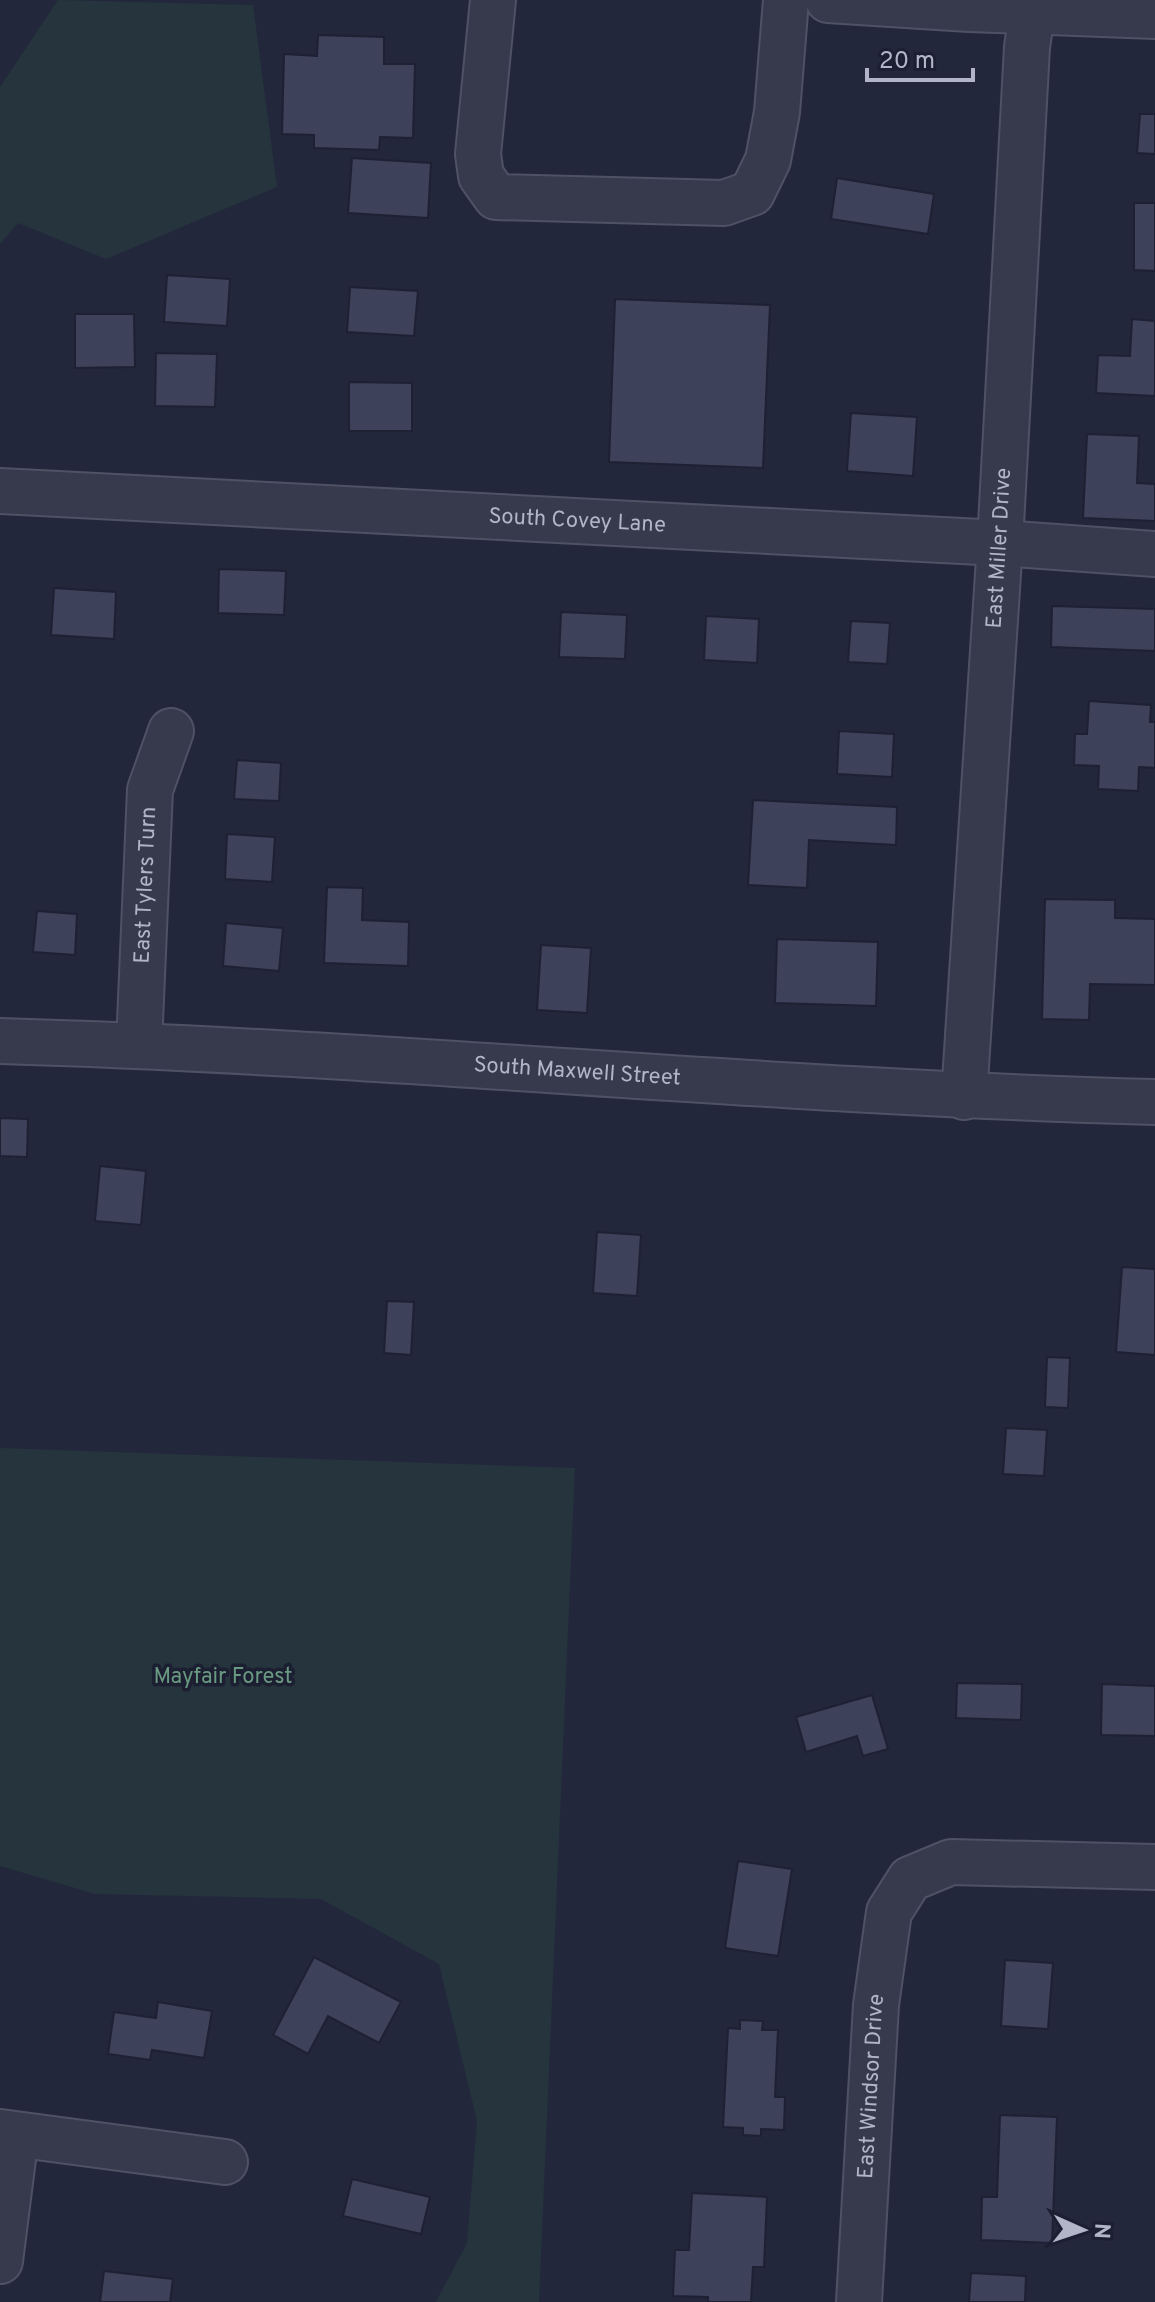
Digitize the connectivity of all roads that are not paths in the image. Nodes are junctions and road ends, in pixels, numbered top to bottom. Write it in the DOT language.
graph roads {
  1 [pos="493,0"];
  2 [pos="786,0"];
  3 [pos="828,0"];
  4 [pos="1034,5"];
  5 [pos="1155,16"];
  6 [pos="0,491"];
  7 [pos="1000,543"];
  8 [pos="1155,554"];
  9 [pos="171,731"];
  10 [pos="0,1041"];
  11 [pos="139,1045"];
  12 [pos="964,1097"];
  13 [pos="1155,1102"];
  14 [pos="1155,1867"];
  15 [pos="8,2133"];
  16 [pos="225,2162"];
  17 [pos="0,2261"];
  18 [pos="859,2302"];
  1 -- 2 [label="street"];
  3 -- 4 [label="street"];
  4 -- 5 [label="street"];
  4 -- 7 [label="street, East Miller Drive"];
  6 -- 7 [label="street, South Covey Lane"];
  7 -- 8 [label="street, South Covey Lane"];
  7 -- 12 [label="street, East Miller Drive"];
  9 -- 11 [label="street, East Tylers Turn"];
  10 -- 11 [label="street, South Maxwell Street"];
  11 -- 12 [label="street, South Maxwell Street"];
  12 -- 13 [label="street, South Maxwell Street"];
  14 -- 18 [label="street, East Windsor Drive"];
  15 -- 16 [label="street"];
  15 -- 17 [label="street"];
}
